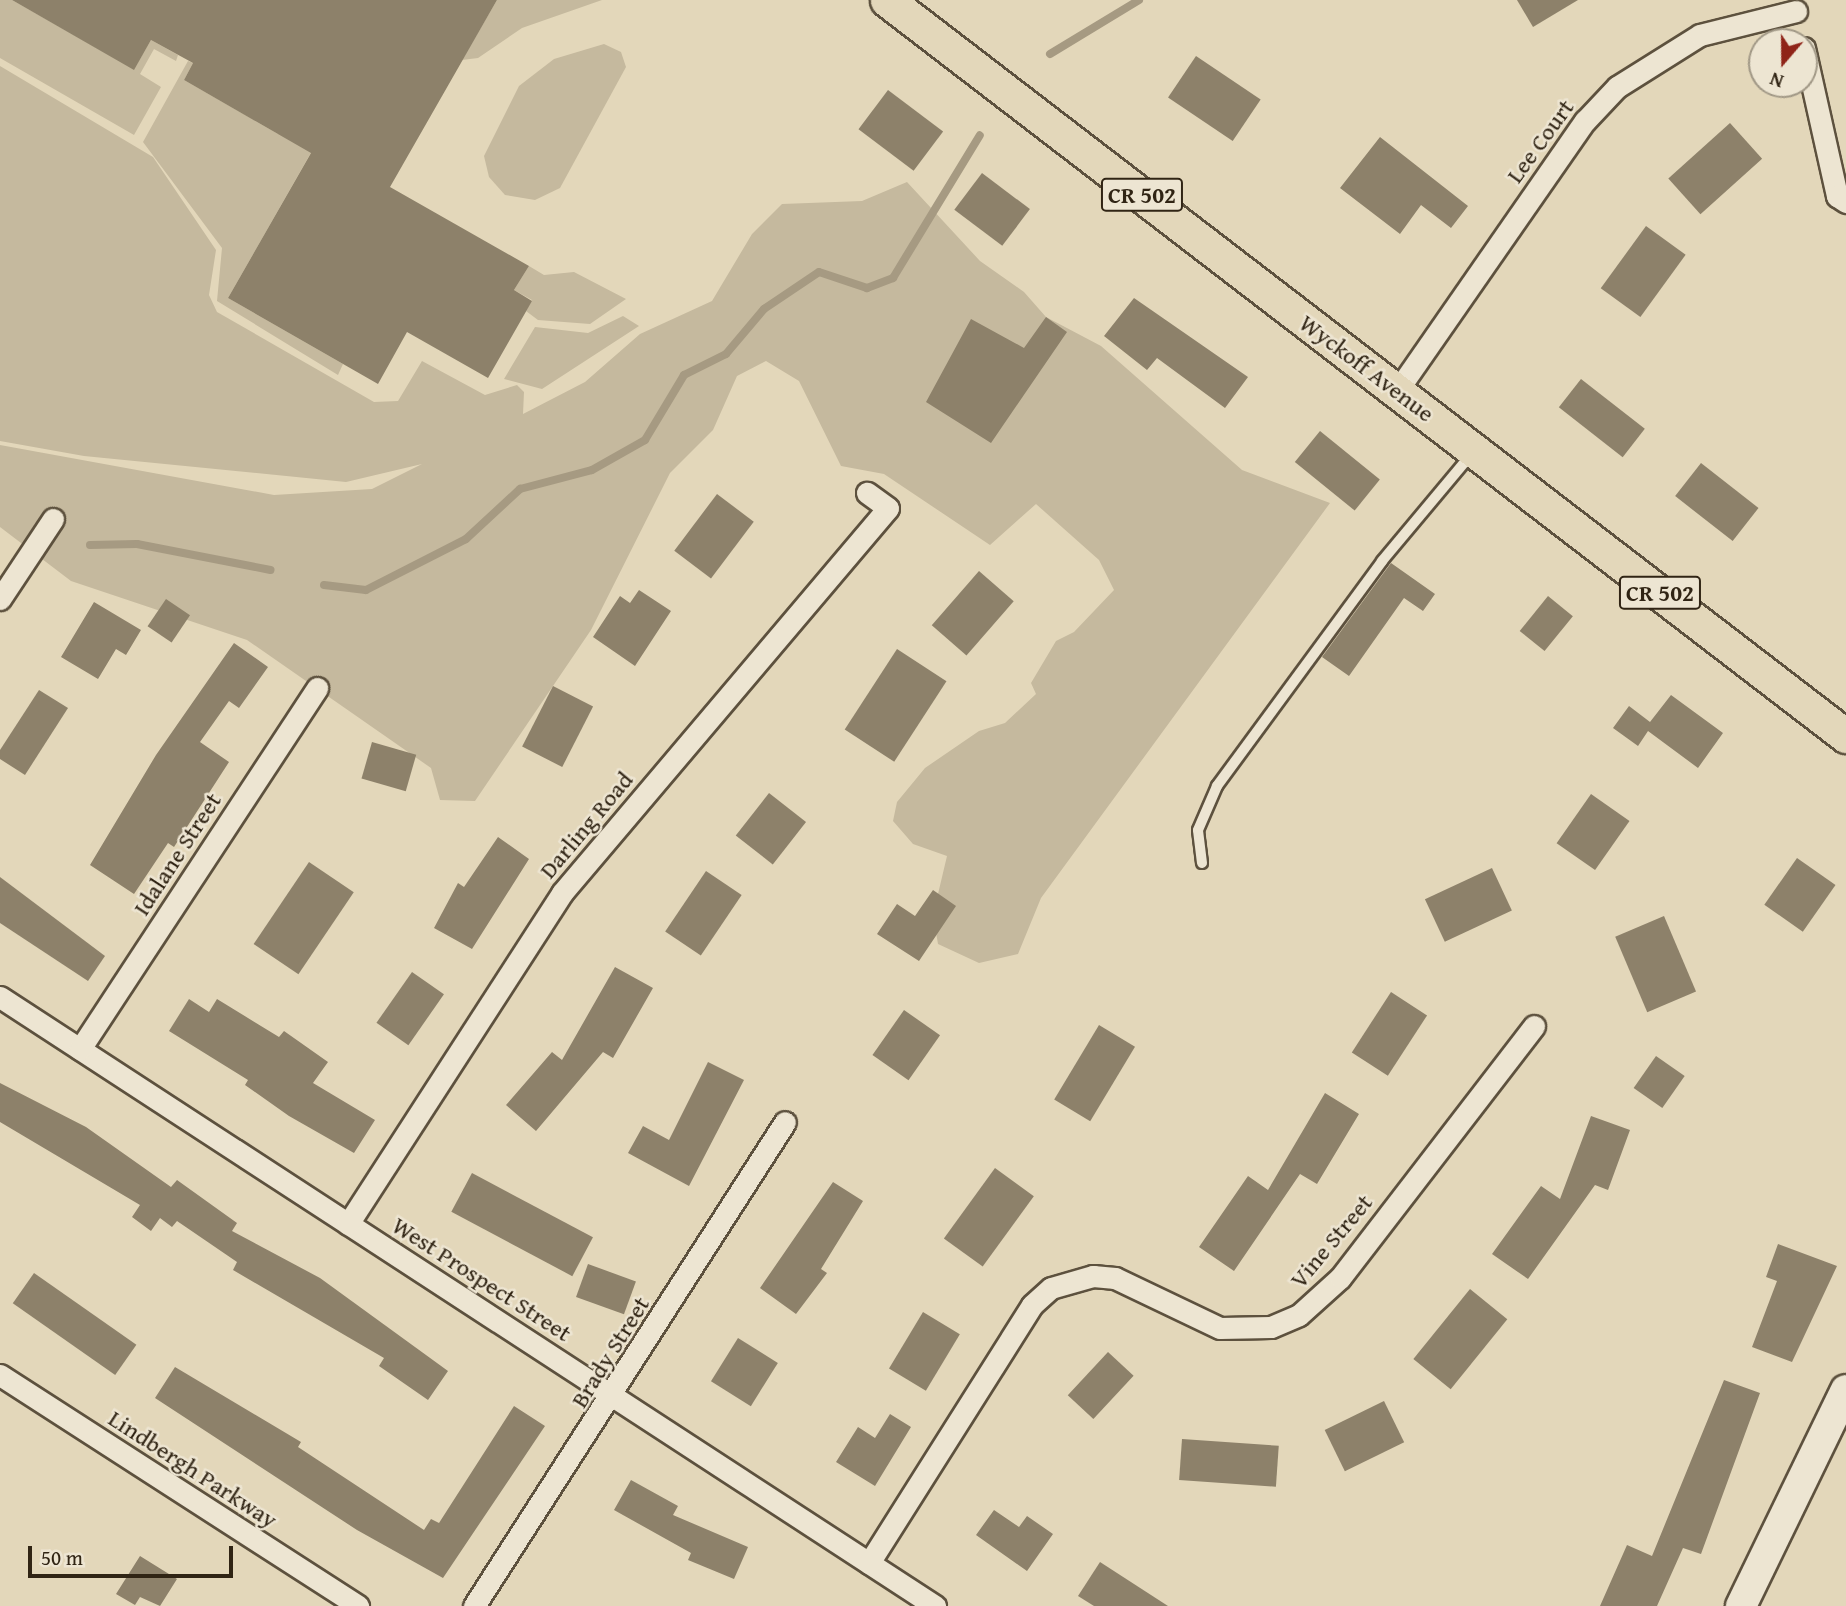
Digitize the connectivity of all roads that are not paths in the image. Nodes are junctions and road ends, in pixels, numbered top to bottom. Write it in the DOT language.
graph roads {
  1 [pos="887,0"];
  2 [pos="1795,5"];
  3 [pos="1800,28"];
  4 [pos="1815,98"];
  5 [pos="1846,202"];
  6 [pos="1397,391"];
  7 [pos="1475,450"];
  8 [pos="867,494"];
  9 [pos="53,519"];
  10 [pos="0,599"];
  11 [pos="317,688"];
  12 [pos="1846,736"];
  13 [pos="1202,863"];
  14 [pos="0,996"];
  15 [pos="1534,1026"];
  16 [pos="80,1049"];
  17 [pos="785,1122"];
  18 [pos="348,1224"];
  19 [pos="0,1376"];
  20 [pos="1846,1390"];
  21 [pos="614,1396"];
  22 [pos="869,1563"];
  23 [pos="358,1606"];
  24 [pos="474,1606"];
  25 [pos="935,1606"];
  26 [pos="1741,1606"];
  1 -- 6 [label="main road, Wyckoff Avenue / CR 502"];
  2 -- 3 [label="street, Lee Court"];
  2 -- 6 [label="street, Lee Court"];
  4 -- 5 [label="street"];
  6 -- 7 [label="main road, Wyckoff Avenue / CR 502"];
  7 -- 12 [label="main road, Wyckoff Avenue / CR 502"];
  7 -- 13 [label="lane"];
  8 -- 18 [label="street, Darling Road"];
  9 -- 10 [label="street"];
  11 -- 16 [label="street, Idalane Street"];
  14 -- 16 [label="street, West Prospect Street"];
  15 -- 22 [label="street, Vine Street"];
  16 -- 18 [label="street, West Prospect Street"];
  17 -- 21 [label="street, Brady Street"];
  18 -- 21 [label="street, West Prospect Street"];
  19 -- 23 [label="street, Lindbergh Parkway"];
  20 -- 26 [label="main road"];
  21 -- 22 [label="street, West Prospect Street"];
  21 -- 24 [label="street, Brady Street"];
  22 -- 25 [label="street, West Prospect Street"];
}
